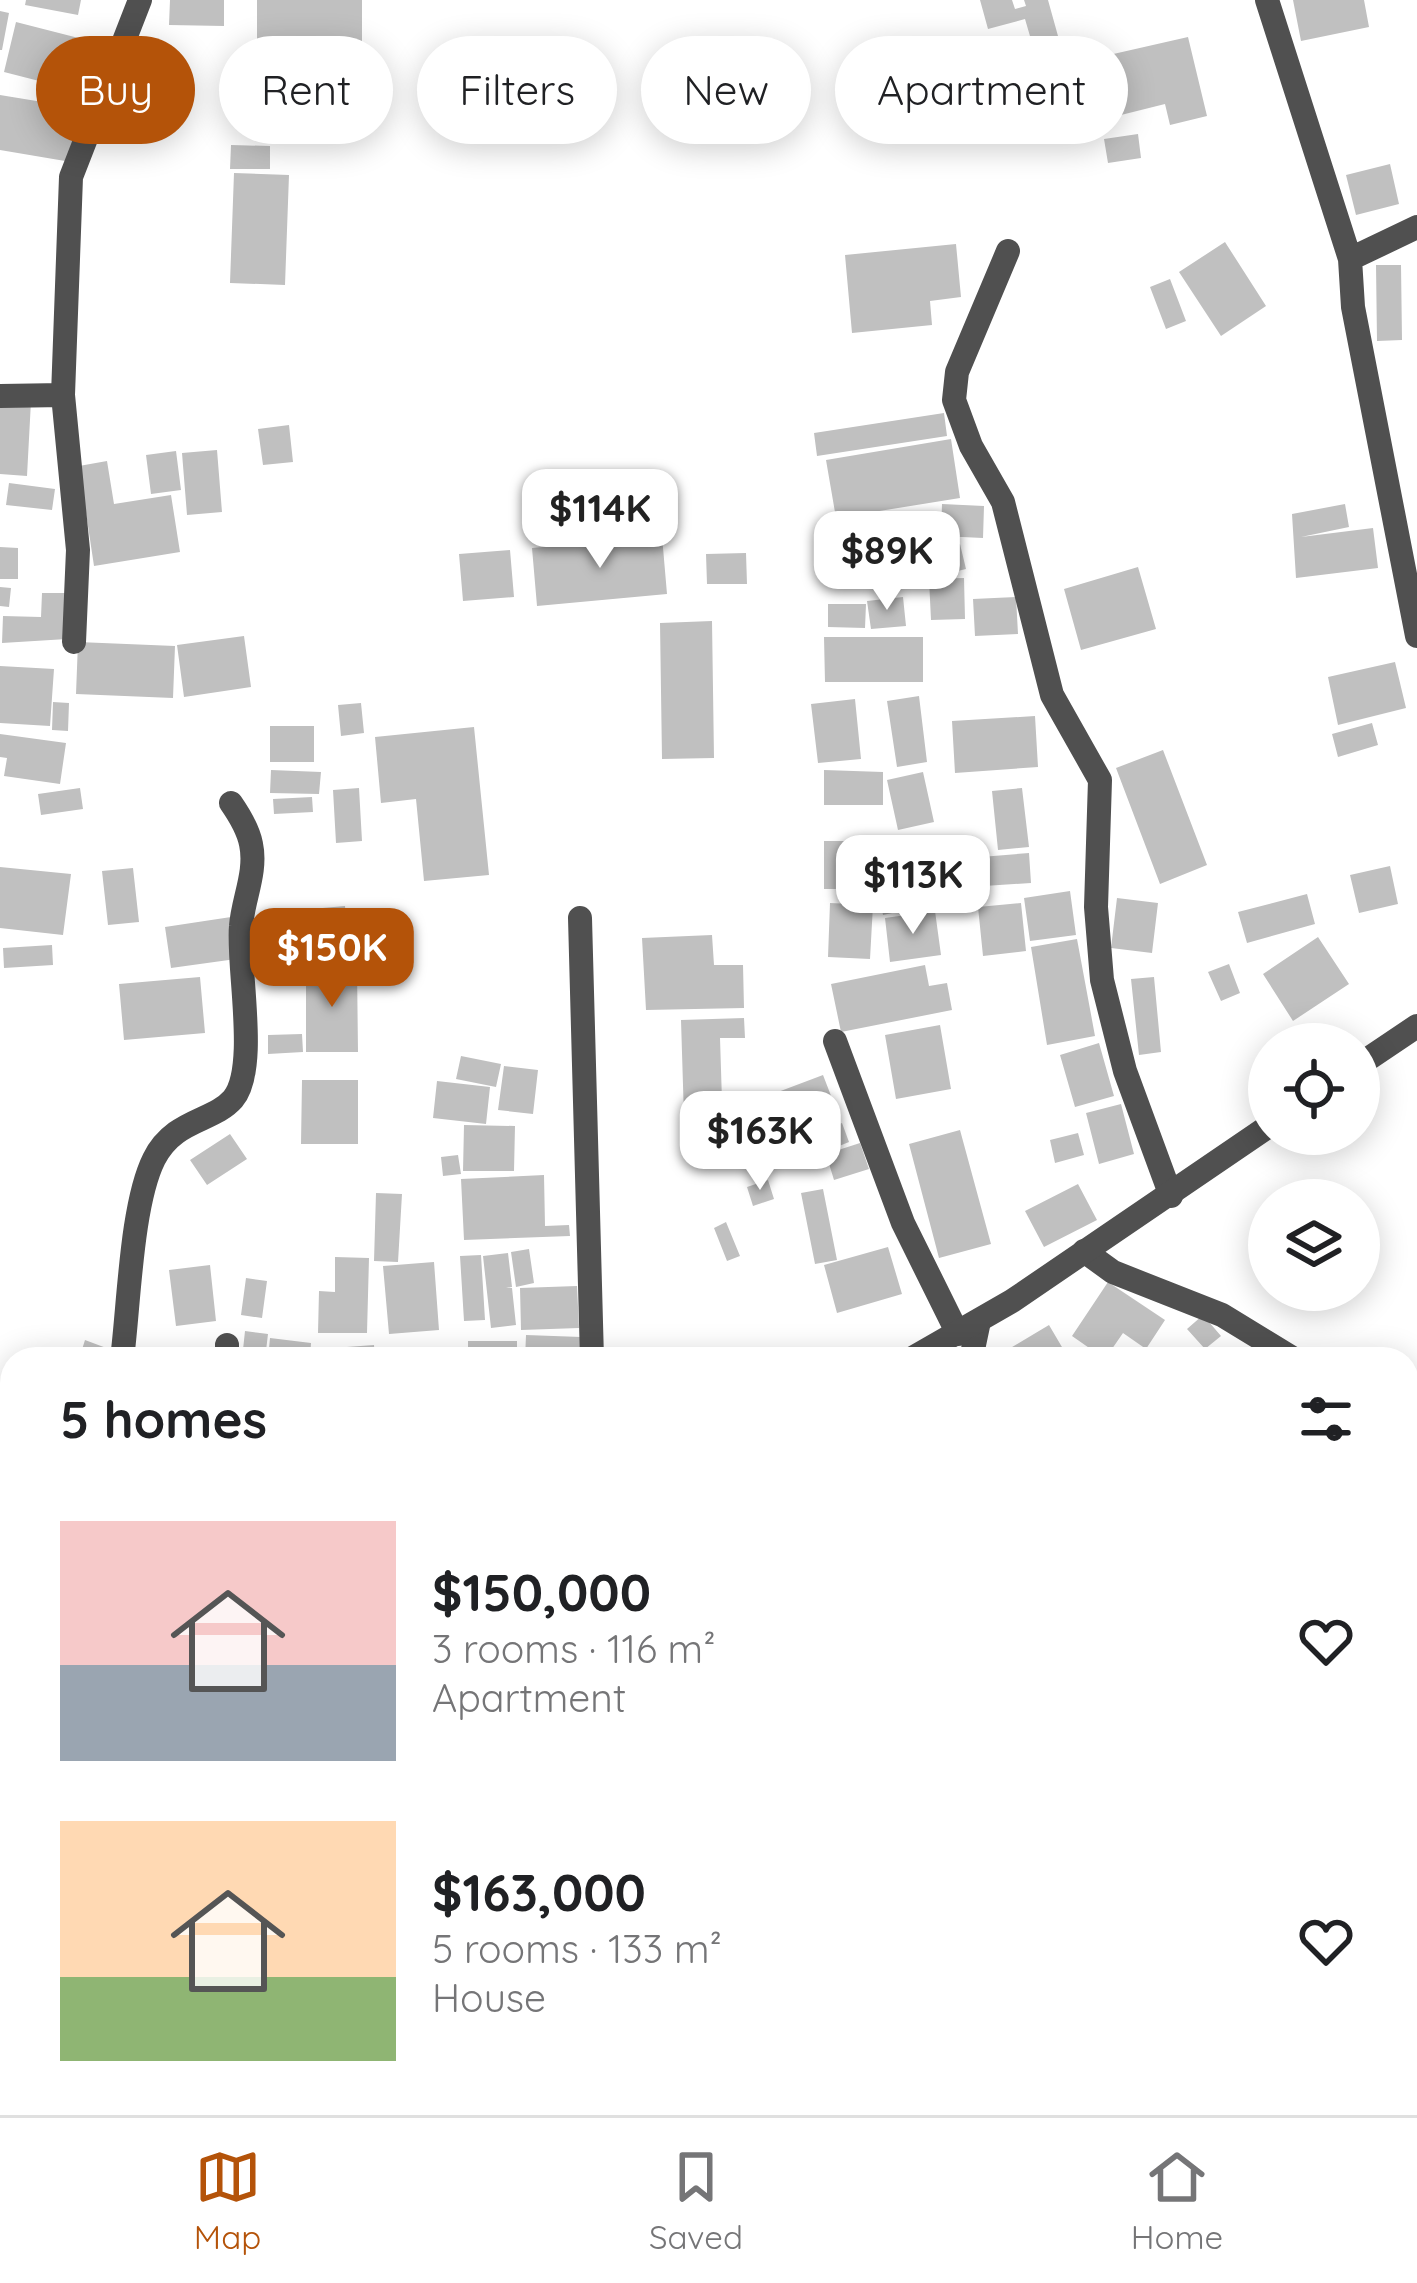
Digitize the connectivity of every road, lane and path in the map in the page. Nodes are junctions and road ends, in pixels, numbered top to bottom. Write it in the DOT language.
graph roads {
  1 [pos="140,0"];
  2 [pos="1267,0"];
  3 [pos="1417,227"];
  4 [pos="1008,251"];
  5 [pos="1350,259"];
  6 [pos="63,395"];
  7 [pos="0,396"];
  8 [pos="1409,575"];
  9 [pos="1417,636"];
  10 [pos="74,642"];
  11 [pos="232,803"];
  12 [pos="580,918"];
  13 [pos="1417,1026"];
  14 [pos="835,1041"];
  15 [pos="1380,1051"];
  16 [pos="1248,1141"];
  17 [pos="1171,1196"];
  18 [pos="1084,1251"];
  19 [pos="968,1328"];
  20 [pos="123,1347"];
  21 [pos="592,1347"];
  22 [pos="932,1347"];
  23 [pos="970,1347"];
  24 [pos="1274,1347"];
  1 -- 6 [label="street"];
  2 -- 5 [label="street"];
  3 -- 5 [label="street"];
  4 -- 17 [label="street"];
  5 -- 8 [label="street"];
  6 -- 7 [label="street"];
  6 -- 10 [label="street"];
  8 -- 9 [label="street"];
  11 -- 20 [label="street"];
  12 -- 21 [label="street"];
  13 -- 15 [label="street"];
  14 -- 19 [label="street"];
  16 -- 17 [label="street"];
  17 -- 18 [label="street"];
  18 -- 19 [label="street"];
  18 -- 24 [label="street"];
  19 -- 22 [label="street"];
  19 -- 23 [label="street"];
}
